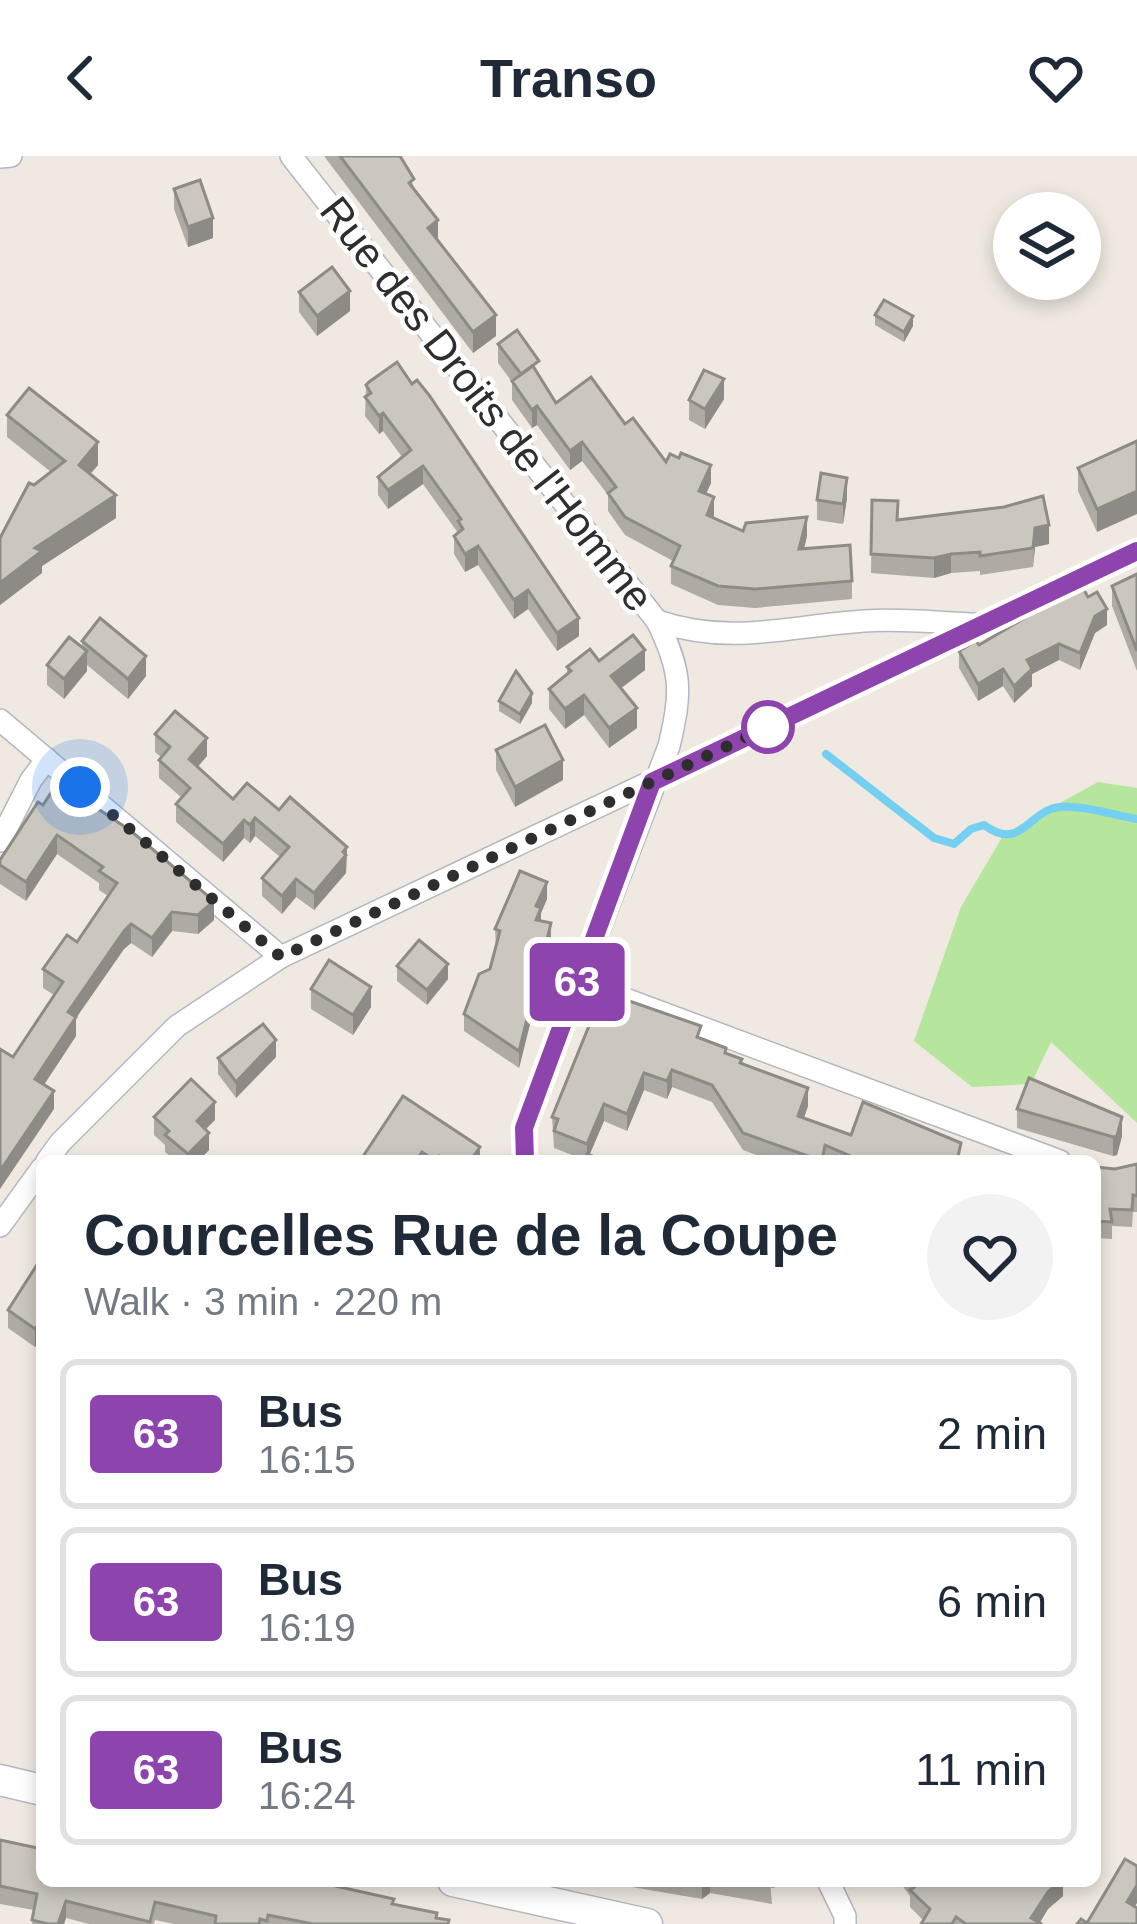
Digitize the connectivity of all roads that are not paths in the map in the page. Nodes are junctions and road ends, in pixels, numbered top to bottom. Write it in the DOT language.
graph roads {
  1 [pos="11,156"];
  2 [pos="291,156"];
  3 [pos="0,158"];
  4 [pos="1137,551"];
  5 [pos="657,621"];
  6 [pos="983,625"];
  7 [pos="0,720"];
  8 [pos="47,759"];
  9 [pos="652,782"];
  10 [pos="0,841"];
  11 [pos="281,957"];
  12 [pos="578,981"];
  13 [pos="54,1155"];
  14 [pos="525,1155"];
  15 [pos="1044,1155"];
  16 [pos="36,1177"];
  17 [pos="0,1226"];
  18 [pos="0,1780"];
  19 [pos="36,1789"];
  20 [pos="480,1887"];
  21 [pos="831,1887"];
  22 [pos="647,1924"];
  23 [pos="844,1924"];
  1 -- 3 [label="street"];
  2 -- 5 [label="street, Rue des Droits de l'Homme"];
  4 -- 6 [label="street"];
  5 -- 6 [label="street, Rue des Droits de l'Homme"];
  5 -- 9 [label="street"];
  6 -- 9 [label="street"];
  7 -- 8 [label="street"];
  8 -- 10 [label="street"];
  8 -- 11 [label="street"];
  9 -- 11 [label="street"];
  9 -- 12 [label="street"];
  11 -- 13 [label="street"];
  12 -- 14 [label="street"];
  12 -- 15 [label="street"];
  16 -- 17 [label="street"];
  18 -- 19 [label="main road"];
  20 -- 22 [label="main road"];
  21 -- 23 [label="street"];
}
